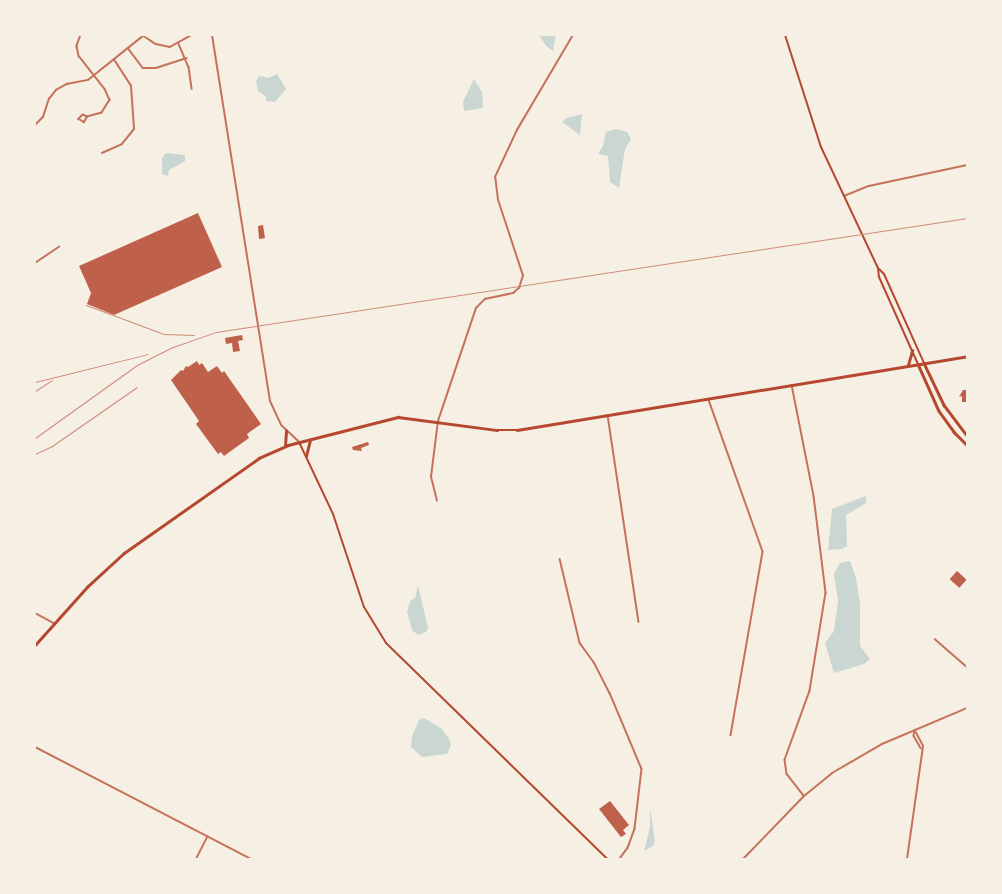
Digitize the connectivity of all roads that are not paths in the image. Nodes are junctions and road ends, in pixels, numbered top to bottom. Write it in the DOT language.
graph roads {
  1 [pos="81,35"];
  2 [pos="143,35"];
  3 [pos="192,35"];
  4 [pos="212,35"];
  5 [pos="573,35"];
  6 [pos="785,35"];
  7 [pos="179,44"];
  8 [pos="128,48"];
  9 [pos="186,58"];
  10 [pos="114,60"];
  11 [pos="94,76"];
  12 [pos="192,89"];
  13 [pos="87,117"];
  14 [pos="35,125"];
  15 [pos="102,153"];
  16 [pos="967,165"];
  17 [pos="844,196"];
  18 [pos="58,247"];
  19 [pos="35,263"];
  20 [pos="878,268"];
  21 [pos="912,350"];
  22 [pos="967,356"];
  23 [pos="924,363"];
  24 [pos="918,364"];
  25 [pos="908,366"];
  26 [pos="792,385"];
  27 [pos="708,398"];
  28 [pos="608,415"];
  29 [pos="438,421"];
  30 [pos="286,431"];
  31 [pos="967,434"];
  32 [pos="310,439"];
  33 [pos="299,442"];
  34 [pos="967,444"];
  35 [pos="284,447"];
  36 [pos="306,456"];
  37 [pos="437,501"];
  38 [pos="560,559"];
  39 [pos="35,613"];
  40 [pos="639,622"];
  41 [pos="54,623"];
  42 [pos="935,639"];
  43 [pos="35,645"];
  44 [pos="967,667"];
  45 [pos="967,708"];
  46 [pos="915,730"];
  47 [pos="916,733"];
  48 [pos="731,735"];
  49 [pos="35,747"];
  50 [pos="921,748"];
  51 [pos="804,796"];
  52 [pos="207,837"];
  53 [pos="196,859"];
  54 [pos="251,859"];
  55 [pos="607,859"];
  56 [pos="620,859"];
  57 [pos="743,859"];
  58 [pos="907,859"];
  1 -- 11 [label="street"];
  2 -- 7 [label="street"];
  2 -- 8 [label="street"];
  3 -- 7 [label="street"];
  4 -- 30 [label="street"];
  5 -- 29 [label="street"];
  6 -- 17 [label="main road"];
  7 -- 9 [label="street"];
  8 -- 9 [label="street"];
  8 -- 10 [label="street"];
  9 -- 12 [label="street"];
  10 -- 11 [label="street"];
  10 -- 15 [label="street"];
  11 -- 13 [label="street"];
  11 -- 14 [label="street"];
  16 -- 17 [label="street"];
  17 -- 20 [label="main road"];
  18 -- 19 [label="street"];
  20 -- 21 [label="main road"];
  20 -- 23 [label="main road"];
  21 -- 24 [label="main road"];
  21 -- 25 [label="main road"];
  22 -- 23 [label="main road"];
  23 -- 24 [label="main road"];
  23 -- 31 [label="main road"];
  24 -- 25 [label="main road"];
  24 -- 34 [label="main road"];
  25 -- 26 [label="main road"];
  26 -- 27 [label="main road"];
  26 -- 51 [label="street"];
  27 -- 28 [label="main road"];
  27 -- 48 [label="street"];
  28 -- 29 [label="main road"];
  28 -- 40 [label="street"];
  29 -- 32 [label="main road"];
  29 -- 37 [label="street"];
  30 -- 33 [label="street"];
  30 -- 35 [label="main road"];
  32 -- 33 [label="main road"];
  32 -- 36 [label="main road"];
  33 -- 35 [label="main road"];
  33 -- 36 [label="main road"];
  35 -- 41 [label="main road"];
  36 -- 55 [label="main road"];
  38 -- 56 [label="street"];
  39 -- 41 [label="street"];
  41 -- 43 [label="main road"];
  42 -- 44 [label="street"];
  45 -- 46 [label="street"];
  46 -- 47 [label="street"];
  46 -- 51 [label="street"];
  47 -- 50 [label="street"];
  47 -- 50 [label="street"];
  49 -- 52 [label="street"];
  50 -- 58 [label="street"];
  51 -- 57 [label="street"];
  52 -- 53 [label="street"];
  52 -- 54 [label="street"];
}
